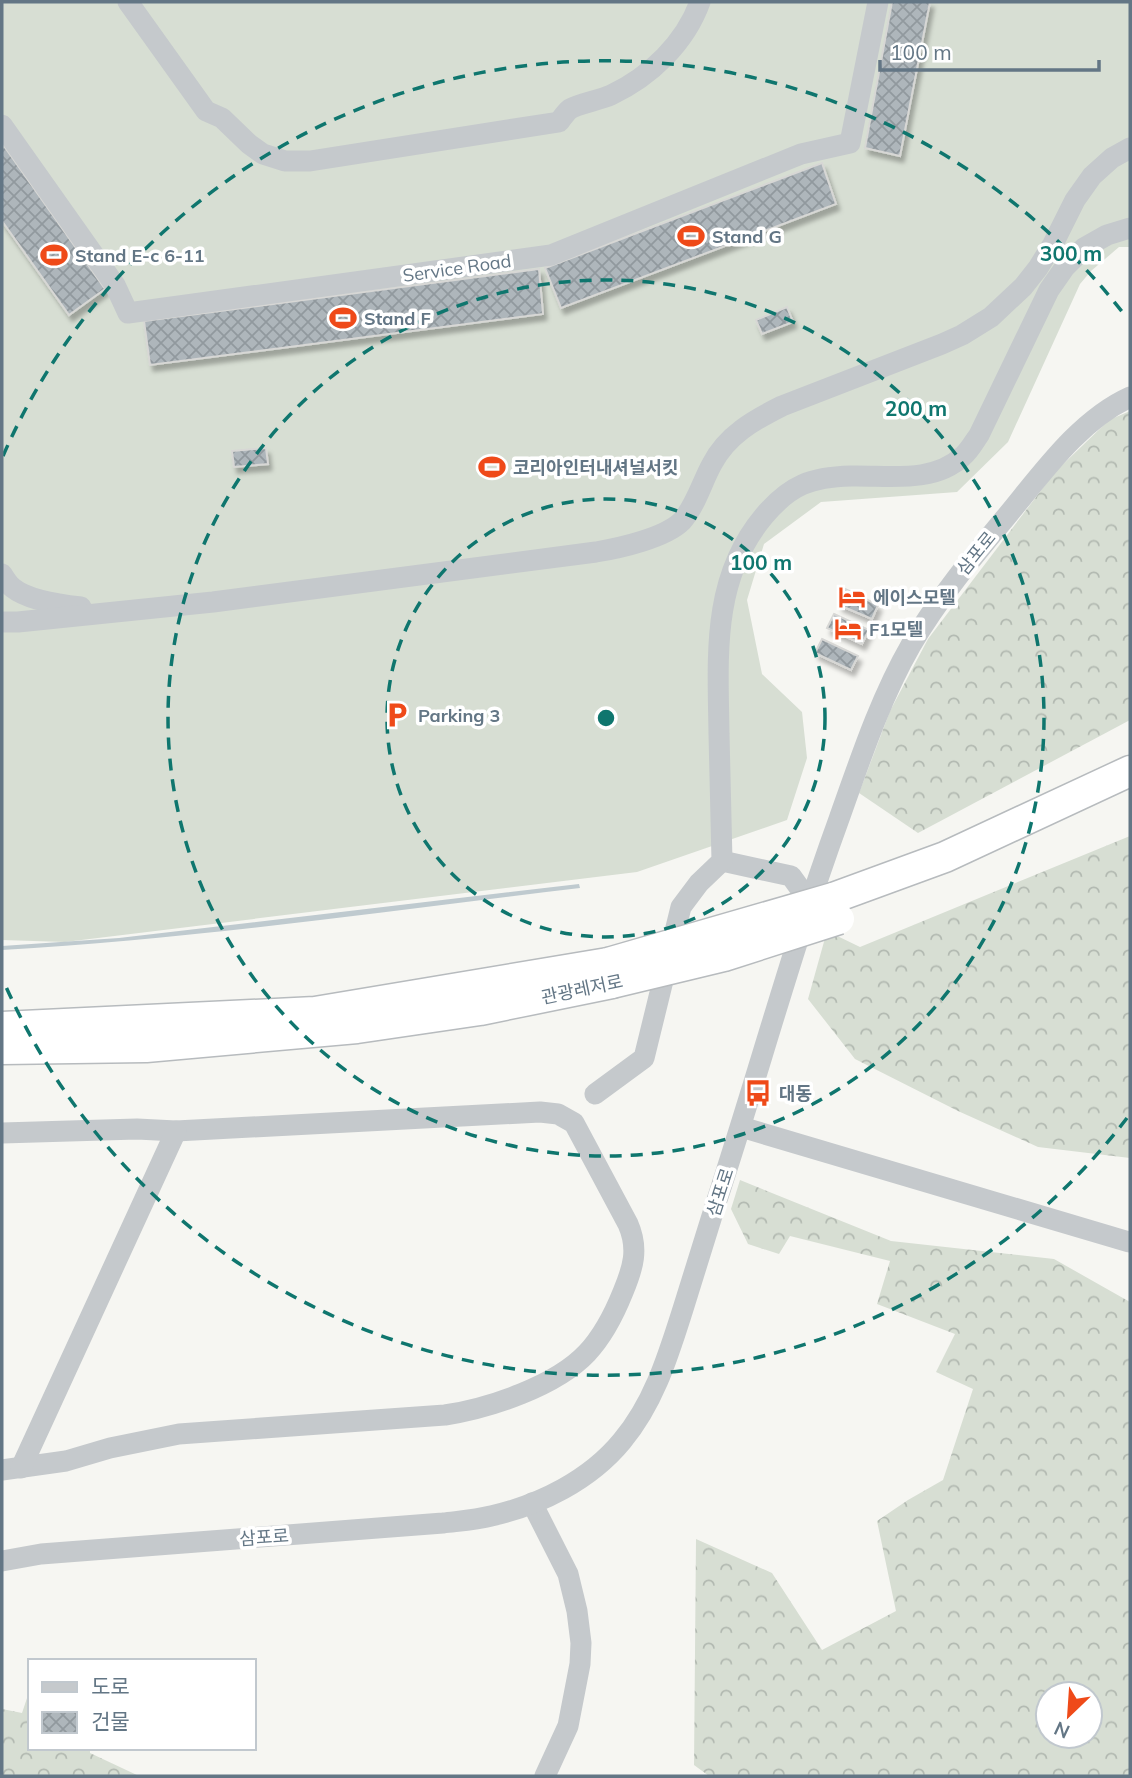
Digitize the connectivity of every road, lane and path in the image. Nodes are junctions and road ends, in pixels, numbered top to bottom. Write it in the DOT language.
graph roads {
  1 [pos="128,2"];
  2 [pos="700,2"];
  3 [pos="878,2"];
  4 [pos="2,125"];
  5 [pos="1130,148"];
  6 [pos="1130,228"];
  7 [pos="1130,397"];
  8 [pos="2,576"];
  9 [pos="121,611"];
  10 [pos="2,620"];
  11 [pos="1130,771"];
  12 [pos="1130,793"];
  13 [pos="722,861"];
  14 [pos="827,906"];
  15 [pos="610,973"];
  16 [pos="2,1027"];
  17 [pos="2,1049"];
  18 [pos="595,1094"];
  19 [pos="741,1127"];
  20 [pos="176,1131"];
  21 [pos="2,1133"];
  22 [pos="1129,1242"];
  23 [pos="11,1469"];
  24 [pos="532,1503"];
  25 [pos="2,1561"];
  26 [pos="545,1776"];
  1 -- 2 [label="street"];
  3 -- 4 [label="street, Service Road"];
  5 -- 9 [label="street"];
  6 -- 13 [label="street"];
  7 -- 14 [label="street, 삼포로"];
  8 -- 9 [label="street"];
  8 -- 10 [label="street"];
  9 -- 10 [label="street"];
  11 -- 14 [label="highway, 관광레저로"];
  12 -- 14 [label="highway, 관광레저로"];
  13 -- 14 [label="street"];
  13 -- 18 [label="street"];
  14 -- 15 [label="highway, 관광레저로, bridge"];
  14 -- 19 [label="street, 삼포로"];
  15 -- 16 [label="highway, 관광레저로"];
  15 -- 17 [label="highway, 관광레저로"];
  19 -- 22 [label="street"];
  19 -- 24 [label="street, 삼포로"];
  20 -- 21 [label="street"];
  20 -- 23 [label="street"];
  20 -- 23 [label="street"];
  24 -- 25 [label="street, 삼포로"];
  24 -- 26 [label="street"];
}
